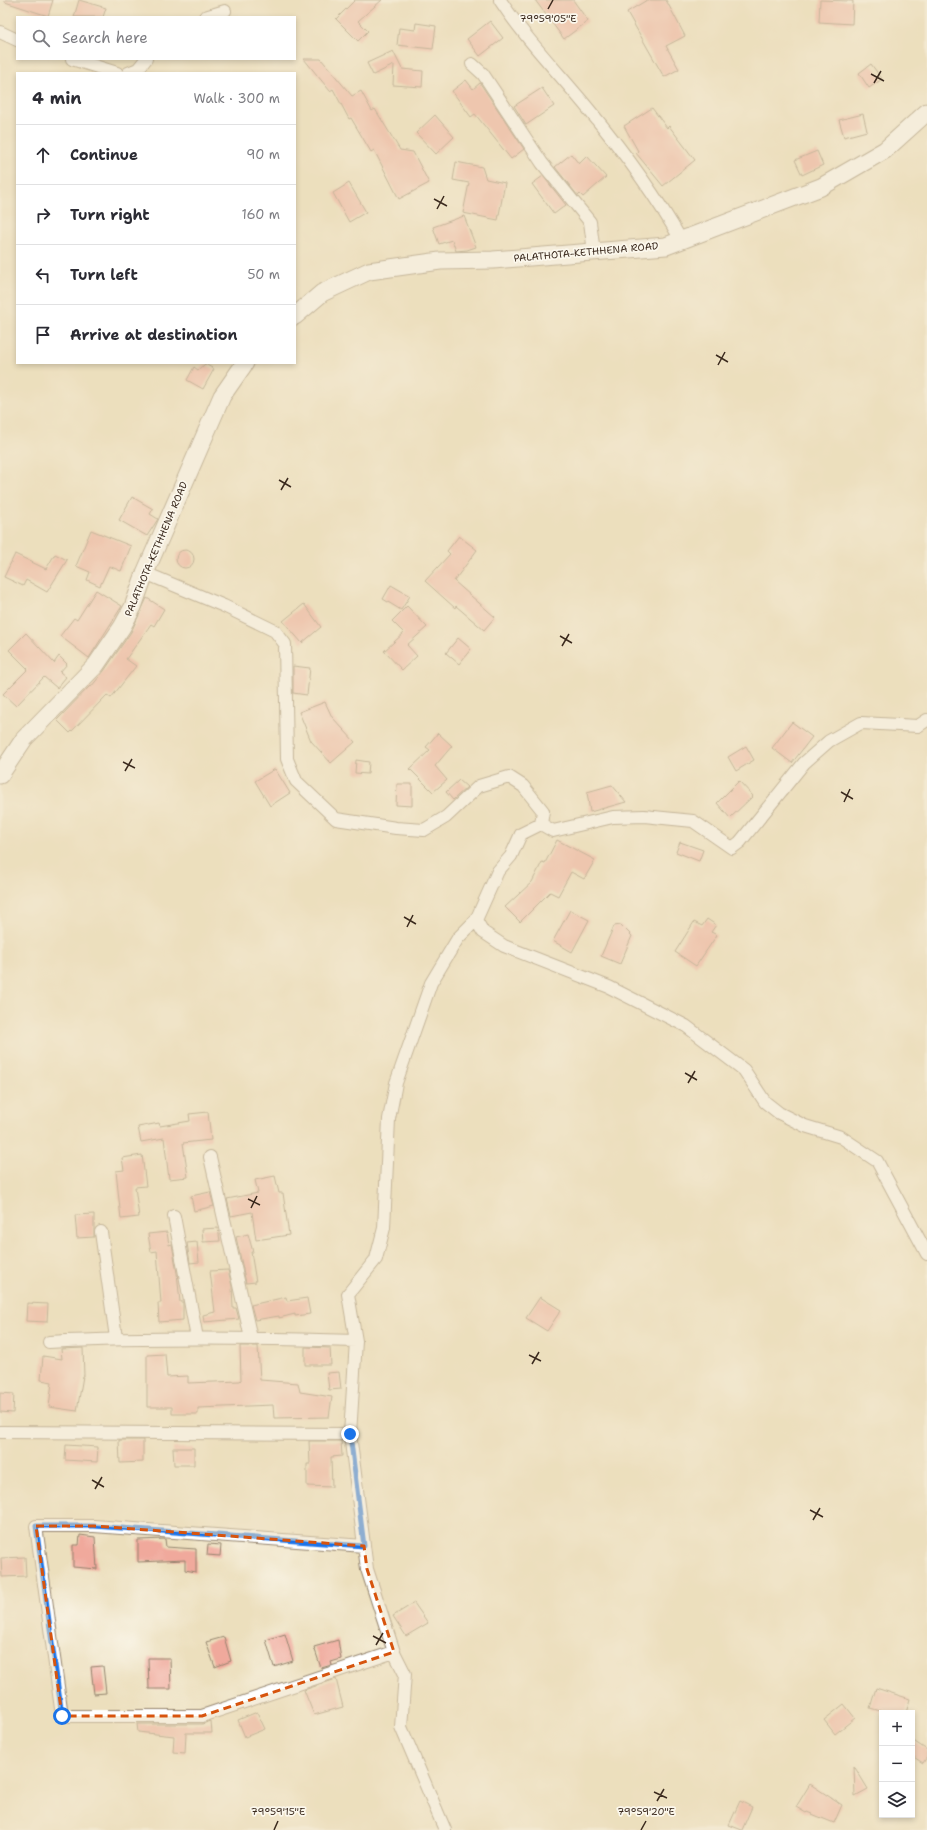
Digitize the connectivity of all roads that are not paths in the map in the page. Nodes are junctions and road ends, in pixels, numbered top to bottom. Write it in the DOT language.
graph roads {
  1 [pos="500,0"];
  2 [pos="225,11"];
  3 [pos="208,16"];
  4 [pos="0,32"];
  5 [pos="16,40"];
  6 [pos="75,60"];
  7 [pos="145,60"];
  8 [pos="472,64"];
  9 [pos="114,72"];
  10 [pos="130,72"];
  11 [pos="927,112"];
  12 [pos="681,240"];
  13 [pos="594,252"];
  14 [pos="296,315"];
  15 [pos="244,364"];
  16 [pos="145,572"];
  17 [pos="927,720"];
  18 [pos="0,775"];
  19 [pos="541,824"];
  20 [pos="476,920"];
  21 [pos="210,1157"];
  22 [pos="174,1216"];
  23 [pos="101,1232"];
  24 [pos="927,1254"];
  25 [pos="116,1338"];
  26 [pos="196,1338"];
  27 [pos="250,1338"];
  28 [pos="356,1341"];
  29 [pos="49,1342"];
  30 [pos="0,1432"];
  31 [pos="350,1434"];
  32 [pos="364,1546"];
  33 [pos="394,1652"];
  34 [pos="445,1830"];
  1 -- 12 [label="street"];
  2 -- 3 [label="street"];
  4 -- 5 [label="street"];
  6 -- 9 [label="street"];
  7 -- 10 [label="street"];
  8 -- 13 [label="street"];
  11 -- 12 [label="street, PALATHOTA-KETHHENA ROAD"];
  12 -- 13 [label="street, PALATHOTA-KETHHENA ROAD"];
  13 -- 14 [label="street, PALATHOTA-KETHHENA ROAD"];
  15 -- 16 [label="street, PALATHOTA-KETHHENA ROAD"];
  16 -- 18 [label="street, PALATHOTA-KETHHENA ROAD"];
  16 -- 19 [label="street"];
  17 -- 19 [label="street"];
  19 -- 20 [label="street"];
  20 -- 24 [label="street"];
  20 -- 28 [label="street"];
  21 -- 27 [label="street"];
  22 -- 26 [label="street"];
  23 -- 25 [label="street"];
  25 -- 26 [label="street"];
  25 -- 29 [label="street"];
  26 -- 27 [label="street"];
  27 -- 28 [label="street"];
  28 -- 31 [label="street"];
  30 -- 31 [label="street"];
  31 -- 32 [label="street"];
  32 -- 33 [label="street"];
  32 -- 33 [label="street"];
  33 -- 34 [label="street"];
}
